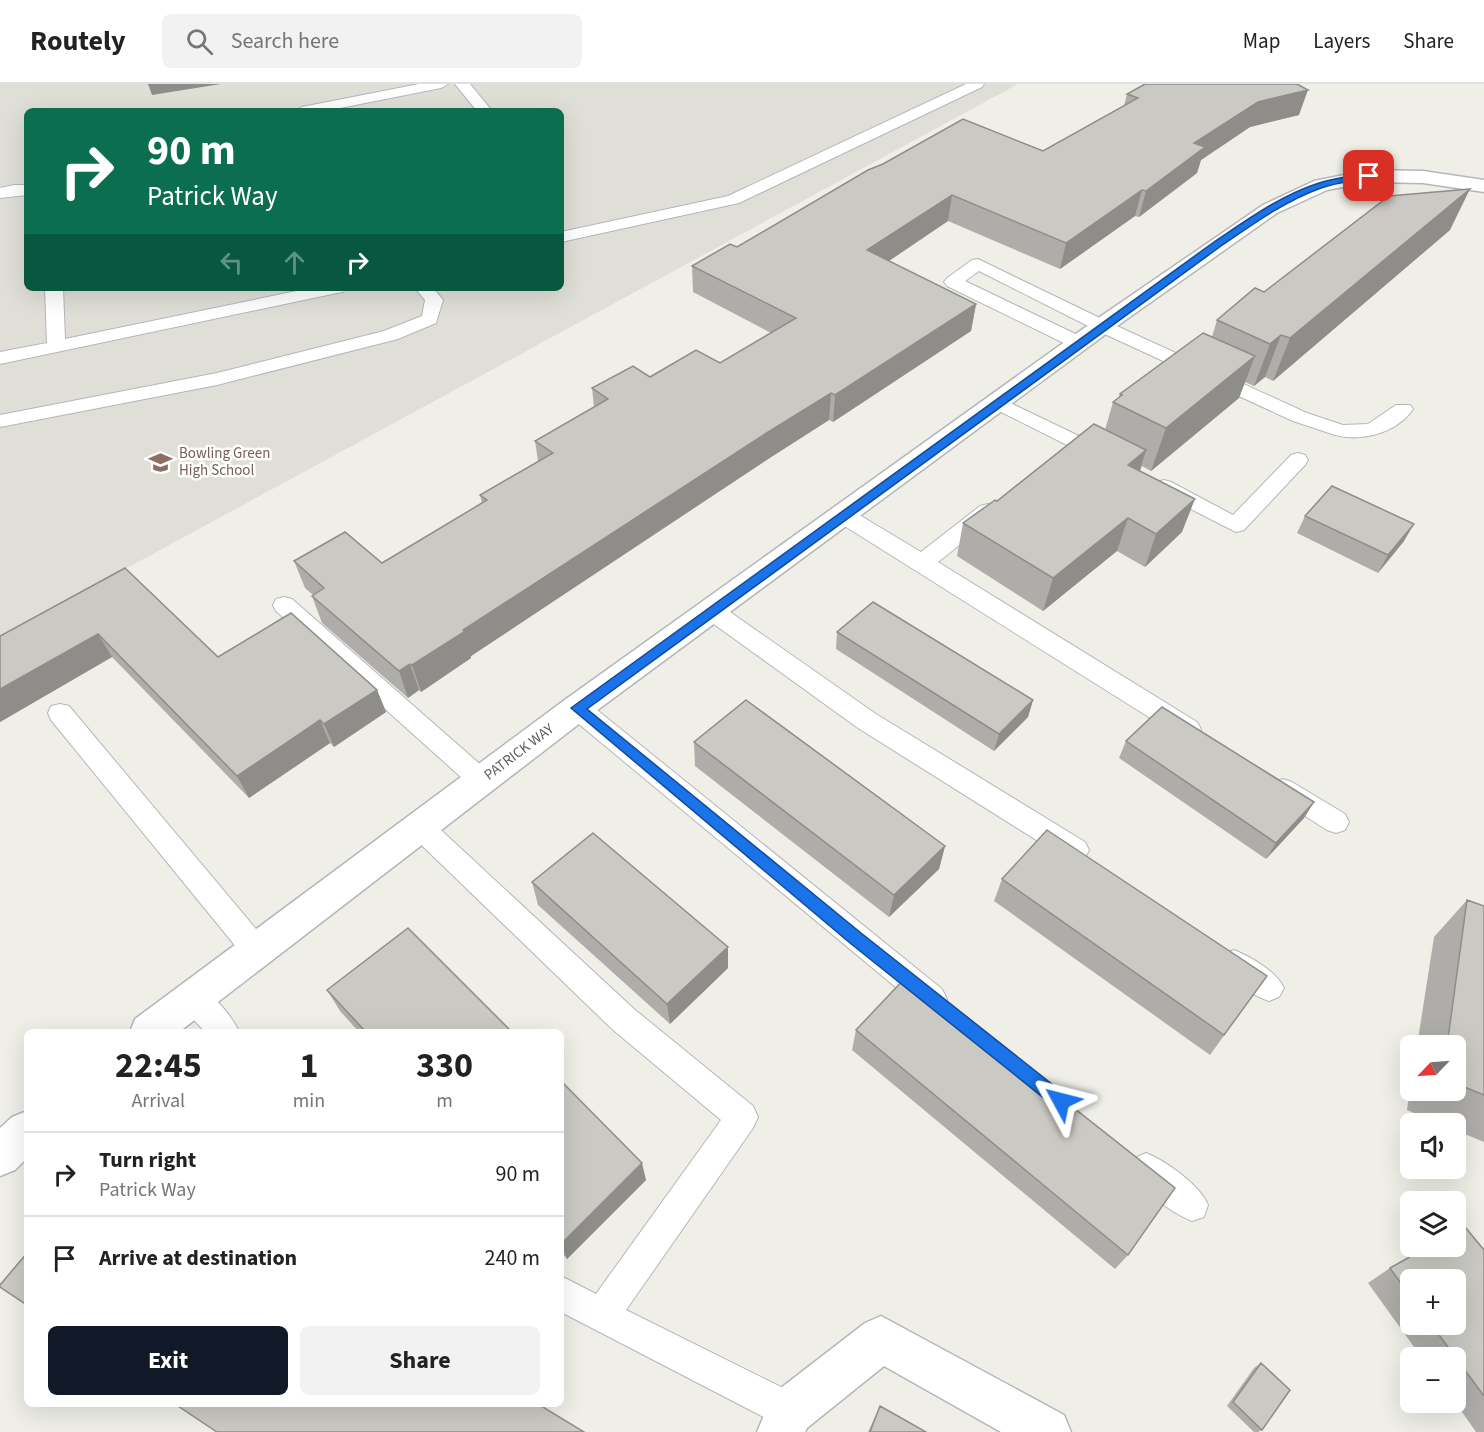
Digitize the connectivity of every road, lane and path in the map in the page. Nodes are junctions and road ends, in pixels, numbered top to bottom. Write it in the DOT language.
graph roads {
  1 [pos="441,84"];
  2 [pos="462,84"];
  3 [pos="977,84"];
  4 [pos="317,108"];
  5 [pos="482,108"];
  6 [pos="1484,186"];
  7 [pos="24,190"];
  8 [pos="0,194"];
  9 [pos="568,236"];
  10 [pos="54,291"];
  11 [pos="322,291"];
  12 [pos="426,291"];
  13 [pos="1102,326"];
  14 [pos="1079,343"];
  15 [pos="56,345"];
  16 [pos="0,358"];
  17 [pos="998,403"];
  18 [pos="1404,409"];
  19 [pos="0,421"];
  20 [pos="1058,456"];
  21 [pos="1298,459"];
  22 [pos="1146,478"];
  23 [pos="1004,499"];
  24 [pos="843,516"];
  25 [pos="922,563"];
  26 [pos="284,605"];
  27 [pos="712,611"];
  28 [pos="577,708"];
  29 [pos="60,712"];
  30 [pos="1205,740"];
  31 [pos="1265,778"];
  32 [pos="481,780"];
  33 [pos="1336,822"];
  34 [pos="419,826"];
  35 [pos="1099,867"];
  36 [pos="1212,948"];
  37 [pos="256,950"];
  38 [pos="1269,988"];
  39 [pos="193,998"];
  40 [pos="949,1012"];
  41 [pos="153,1029"];
  42 [pos="221,1029"];
  43 [pos="24,1134"];
  44 [pos="1126,1153"];
  45 [pos="0,1155"];
  46 [pos="1192,1205"];
  47 [pos="564,1295"];
  48 [pos="601,1316"];
  49 [pos="785,1421"];
  50 [pos="1047,1432"];
  1 -- 4 [label="lane"];
  2 -- 5 [label="lane"];
  3 -- 9 [label="lane"];
  6 -- 13 [label="street, PATRICK WAY"];
  7 -- 8 [label="lane"];
  10 -- 15 [label="lane"];
  11 -- 15 [label="lane"];
  12 -- 19 [label="lane"];
  13 -- 14 [label="street, PATRICK WAY"];
  13 -- 14 [label="lane"];
  13 -- 18 [label="lane"];
  14 -- 17 [label="street, PATRICK WAY"];
  15 -- 16 [label="lane"];
  17 -- 20 [label="lane"];
  17 -- 24 [label="street, PATRICK WAY"];
  21 -- 22 [label="lane"];
  23 -- 25 [label="lane"];
  24 -- 25 [label="lane"];
  24 -- 27 [label="street, PATRICK WAY"];
  25 -- 30 [label="lane"];
  26 -- 32 [label="lane"];
  27 -- 28 [label="street, PATRICK WAY"];
  27 -- 35 [label="lane"];
  28 -- 32 [label="street, PATRICK WAY"];
  28 -- 40 [label="lane"];
  29 -- 37 [label="lane"];
  31 -- 33 [label="lane"];
  32 -- 34 [label="street, PATRICK WAY"];
  34 -- 37 [label="street, PATRICK WAY"];
  34 -- 48 [label="lane"];
  36 -- 38 [label="lane"];
  37 -- 39 [label="street, PATRICK WAY"];
  39 -- 41 [label="street, PATRICK WAY"];
  39 -- 42 [label="lane"];
  43 -- 45 [label="street"];
  44 -- 46 [label="lane"];
  47 -- 48 [label="lane"];
  48 -- 49 [label="lane"];
  49 -- 50 [label="street"];
}
